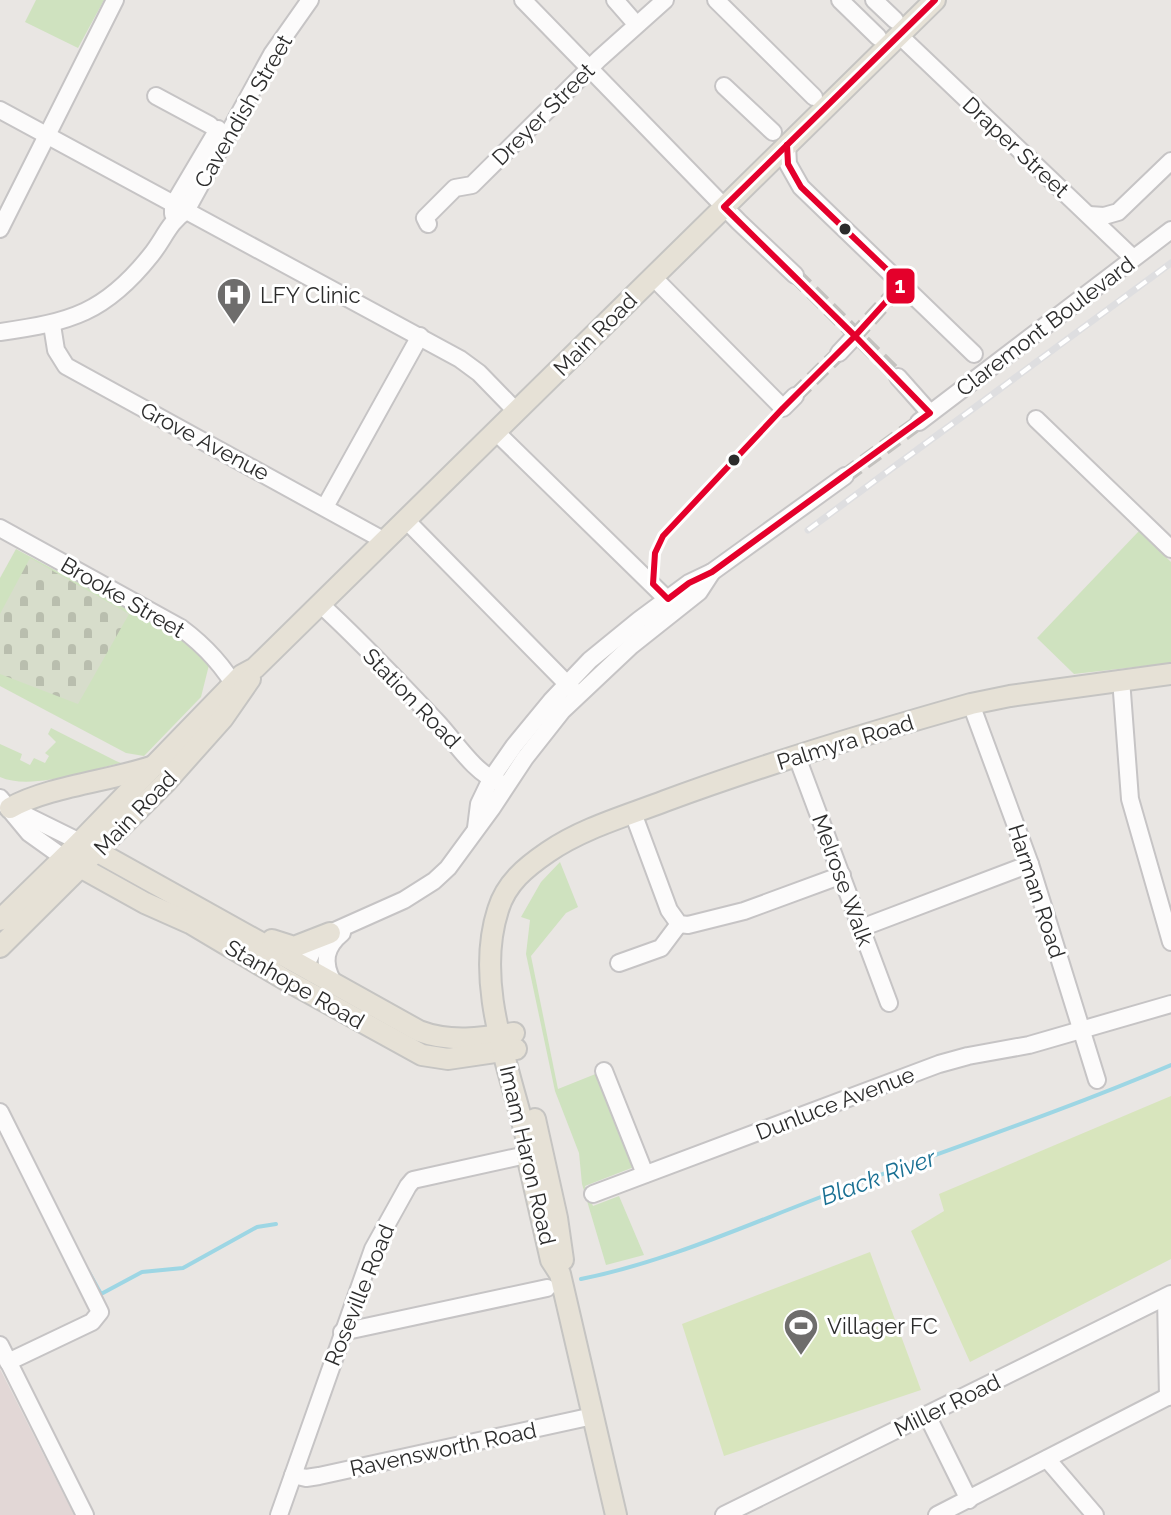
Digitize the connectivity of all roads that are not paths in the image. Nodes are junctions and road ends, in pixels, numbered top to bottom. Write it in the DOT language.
graph roads {
  1 [pos="115,0"];
  2 [pos="297,0"];
  3 [pos="310,0"];
  4 [pos="523,0"];
  5 [pos="615,0"];
  6 [pos="665,0"];
  7 [pos="716,0"];
  8 [pos="840,0"];
  9 [pos="874,0"];
  10 [pos="935,0"];
  11 [pos="636,24"];
  12 [pos="897,28"];
  13 [pos="878,37"];
  14 [pos="590,69"];
  15 [pos="724,86"];
  16 [pos="156,96"];
  17 [pos="814,97"];
  18 [pos="0,110"];
  19 [pos="210,125"];
  20 [pos="47,134"];
  21 [pos="780,138"];
  22 [pos="1171,161"];
  23 [pos="724,207"];
  24 [pos="178,212"];
  25 [pos="1089,215"];
  26 [pos="428,224"];
  27 [pos="0,229"];
  28 [pos="1171,230"];
  29 [pos="1133,258"];
  30 [pos="795,275"];
  31 [pos="652,276"];
  32 [pos="52,325"];
  33 [pos="0,332"];
  34 [pos="420,336"];
  35 [pos="854,337"];
  36 [pos="839,353"];
  37 [pos="974,354"];
  38 [pos="898,377"];
  39 [pos="789,402"];
  40 [pos="515,410"];
  41 [pos="1036,419"];
  42 [pos="495,431"];
  43 [pos="845,476"];
  44 [pos="325,507"];
  45 [pos="405,519"];
  46 [pos="0,528"];
  47 [pos="383,540"];
  48 [pos="1171,549"];
  49 [pos="650,581"];
  50 [pos="319,603"];
  51 [pos="672,605"];
  52 [pos="639,620"];
  53 [pos="1171,674"];
  54 [pos="1121,679"];
  55 [pos="237,689"];
  56 [pos="572,690"];
  57 [pos="971,704"];
  58 [pos="797,757"];
  59 [pos="153,767"];
  60 [pos="491,779"];
  61 [pos="510,779"];
  62 [pos="3,806"];
  63 [pos="633,813"];
  64 [pos="475,831"];
  65 [pos="89,847"];
  66 [pos="535,861"];
  67 [pos="73,863"];
  68 [pos="1030,864"];
  69 [pos="842,875"];
  70 [pos="0,920"];
  71 [pos="679,924"];
  72 [pos="226,925"];
  73 [pos="861,928"];
  74 [pos="339,930"];
  75 [pos="1171,942"];
  76 [pos="0,947"];
  77 [pos="619,963"];
  78 [pos="305,967"];
  79 [pos="333,982"];
  80 [pos="889,1003"];
  81 [pos="1171,1004"];
  82 [pos="367,1017"];
  83 [pos="1082,1029"];
  84 [pos="414,1040"];
  85 [pos="509,1042"];
  86 [pos="469,1057"];
  87 [pos="604,1071"];
  88 [pos="1097,1080"];
  89 [pos="0,1112"];
  90 [pos="522,1156"];
  91 [pos="645,1174"];
  92 [pos="593,1194"];
  93 [pos="553,1281"];
  94 [pos="1169,1295"];
  95 [pos="342,1332"];
  96 [pos="0,1345"];
  97 [pos="8,1362"];
  98 [pos="1169,1396"];
  99 [pos="927,1415"];
  100 [pos="593,1416"];
  101 [pos="1047,1459"];
  102 [pos="293,1475"];
  103 [pos="969,1500"];
  104 [pos="85,1515"];
  105 [pos="279,1515"];
  106 [pos="616,1515"];
  107 [pos="724,1515"];
  108 [pos="937,1515"];
  109 [pos="1095,1515"];
  1 -- 20 [label="street"];
  2 -- 24 [label="street, Cavendish Street"];
  3 -- 24 [label="street, Cavendish Street"];
  4 -- 14 [label="street"];
  5 -- 11 [label="street"];
  6 -- 11 [label="street, Dreyer Street"];
  7 -- 17 [label="street"];
  8 -- 13 [label="street"];
  9 -- 12 [label="street, Draper Street"];
  10 -- 12 [label="main road, Main Road"];
  11 -- 14 [label="street, Dreyer Street"];
  12 -- 21 [label="main road, Main Road"];
  12 -- 25 [label="street, Draper Street"];
  14 -- 23 [label="street"];
  14 -- 26 [label="street, Dreyer Street"];
  15 -- 21 [label="street"];
  16 -- 19 [label="street"];
  18 -- 20 [label="street"];
  20 -- 24 [label="street"];
  20 -- 27 [label="street"];
  21 -- 23 [label="main road, Main Road"];
  21 -- 37 [label="street"];
  22 -- 25 [label="street"];
  23 -- 30 [label="street"];
  23 -- 31 [label="main road, Main Road"];
  24 -- 32 [label="street, Cavendish Street"];
  24 -- 34 [label="street"];
  25 -- 29 [label="street, Draper Street"];
  28 -- 29 [label="street, Claremont Boulevard"];
  29 -- 38 [label="street, Claremont Boulevard"];
  31 -- 39 [label="street"];
  31 -- 40 [label="main road, Main Road"];
  32 -- 33 [label="street, Cavendish Street"];
  32 -- 44 [label="street, Grove Avenue"];
  34 -- 40 [label="street"];
  34 -- 44 [label="street"];
  35 -- 36 [label="street"];
  40 -- 42 [label="main road, Main Road"];
  41 -- 48 [label="street"];
  42 -- 45 [label="main road, Main Road"];
  42 -- 49 [label="street"];
  43 -- 51 [label="street"];
  44 -- 47 [label="street, Grove Avenue"];
  45 -- 47 [label="main road, Main Road"];
  45 -- 56 [label="street"];
  46 -- 55 [label="street, Brooke Street"];
  47 -- 50 [label="main road, Main Road"];
  49 -- 51 [label="street"];
  49 -- 52 [label="street"];
  50 -- 55 [label="main road, Main Road"];
  50 -- 60 [label="street, Station Road"];
  51 -- 52 [label="street"];
  51 -- 56 [label="street"];
  52 -- 56 [label="street"];
  53 -- 54 [label="main road, Palmyra Road"];
  54 -- 57 [label="main road, Palmyra Road"];
  54 -- 75 [label="street"];
  55 -- 59 [label="main road, Main Road"];
  55 -- 65 [label="main road, Main Road"];
  56 -- 60 [label="street"];
  56 -- 61 [label="street"];
  57 -- 58 [label="main road, Palmyra Road"];
  57 -- 68 [label="street, Harman Road"];
  58 -- 63 [label="main road, Palmyra Road"];
  58 -- 69 [label="street, Melrose Walk"];
  59 -- 62 [label="main road"];
  59 -- 65 [label="main road, Main Road"];
  60 -- 61 [label="street"];
  60 -- 64 [label="street"];
  61 -- 64 [label="street"];
  62 -- 65 [label="street"];
  62 -- 67 [label="street"];
  63 -- 66 [label="main road, Palmyra Road"];
  63 -- 71 [label="street"];
  64 -- 74 [label="street"];
  65 -- 67 [label="main road, Main Road"];
  65 -- 72 [label="main road, Stanhope Road"];
  66 -- 85 [label="main road"];
  66 -- 85 [label="main road, Palmyra Road"];
  67 -- 70 [label="main road, Main Road"];
  67 -- 76 [label="main road, Main Road"];
  67 -- 82 [label="main road, Stanhope Road"];
  68 -- 73 [label="street"];
  68 -- 83 [label="street, Harman Road"];
  69 -- 71 [label="street"];
  69 -- 73 [label="street, Melrose Walk"];
  71 -- 77 [label="street"];
  72 -- 74 [label="main road"];
  72 -- 78 [label="main road, Stanhope Road"];
  73 -- 80 [label="street, Melrose Walk"];
  74 -- 78 [label="street"];
  74 -- 79 [label="street"];
  78 -- 79 [label="main road, Stanhope Road"];
  78 -- 82 [label="main road"];
  79 -- 82 [label="main road, Stanhope Road"];
  81 -- 83 [label="street, Dunluce Avenue"];
  82 -- 84 [label="main road, Stanhope Road"];
  83 -- 88 [label="street, Harman Road"];
  83 -- 91 [label="street, Dunluce Avenue"];
  84 -- 85 [label="main road, Stanhope Road"];
  84 -- 86 [label="main road, Stanhope Road"];
  85 -- 86 [label="main road, Stanhope Road"];
  85 -- 90 [label="main road, Imam Haron Road"];
  85 -- 93 [label="main road, Imam Haron Road"];
  86 -- 90 [label="main road"];
  87 -- 91 [label="street"];
  89 -- 97 [label="street"];
  90 -- 93 [label="main road, Imam Haron Road"];
  90 -- 95 [label="street, Roseville Road"];
  91 -- 92 [label="street, Dunluce Avenue"];
  93 -- 95 [label="street"];
  93 -- 100 [label="main road, Imam Haron Road"];
  94 -- 98 [label="street"];
  94 -- 99 [label="street, Miller Road"];
  95 -- 102 [label="street, Roseville Road"];
  96 -- 97 [label="street"];
  97 -- 104 [label="street"];
  98 -- 101 [label="street"];
  99 -- 103 [label="street"];
  99 -- 107 [label="street, Miller Road"];
  100 -- 102 [label="street, Ravensworth Road"];
  100 -- 106 [label="main road, Imam Haron Road"];
  101 -- 103 [label="street"];
  101 -- 109 [label="street"];
  102 -- 105 [label="street, Roseville Road"];
  103 -- 108 [label="street"];
}
